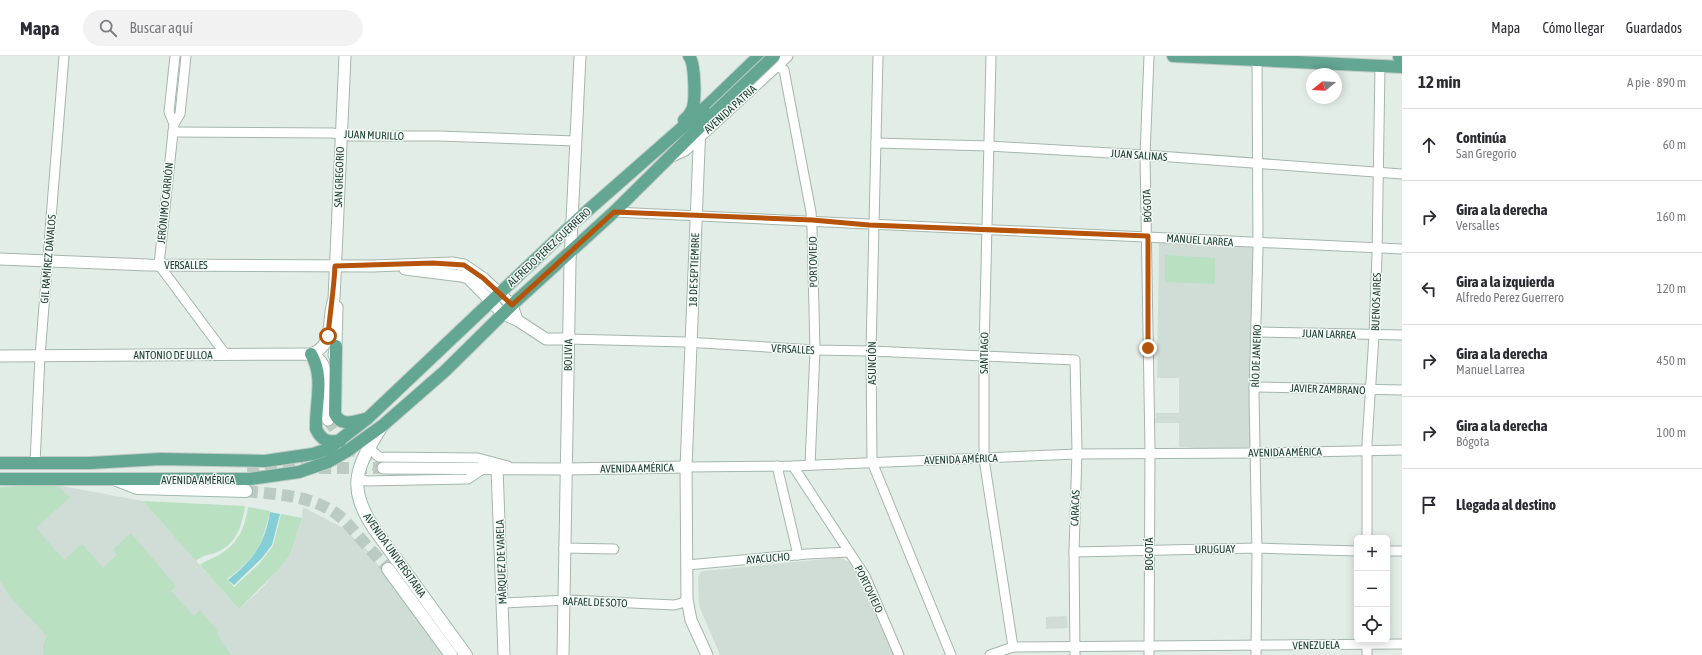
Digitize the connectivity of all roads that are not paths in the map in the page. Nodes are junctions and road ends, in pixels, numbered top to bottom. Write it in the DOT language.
graph roads {
  1 [pos="64,56"];
  2 [pos="175,56"];
  3 [pos="186,56"];
  4 [pos="345,56"];
  5 [pos="580,56"];
  6 [pos="689,56"];
  7 [pos="759,56"];
  8 [pos="787,56"];
  9 [pos="878,56"];
  10 [pos="991,56"];
  11 [pos="1149,56"];
  12 [pos="1153,56"];
  13 [pos="1173,56"];
  14 [pos="1257,58"];
  15 [pos="1401,60"];
  16 [pos="775,61"];
  17 [pos="1380,66"];
  18 [pos="711,109"];
  19 [pos="174,128"];
  20 [pos="700,131"];
  21 [pos="341,134"];
  22 [pos="575,141"];
  23 [pos="876,143"];
  24 [pos="989,146"];
  25 [pos="657,150"];
  26 [pos="1148,156"];
  27 [pos="1258,164"];
  28 [pos="1378,173"];
  29 [pos="1402,174"];
  30 [pos="614,212"];
  31 [pos="696,216"];
  32 [pos="812,220"];
  33 [pos="571,225"];
  34 [pos="874,225"];
  35 [pos="988,230"];
  36 [pos="1148,236"];
  37 [pos="1258,243"];
  38 [pos="1378,248"];
  39 [pos="1402,249"];
  40 [pos="570,251"];
  41 [pos="0,258"];
  42 [pos="48,261"];
  43 [pos="159,265"];
  44 [pos="335,266"];
  45 [pos="496,298"];
  46 [pos="334,299"];
  47 [pos="512,305"];
  48 [pos="503,314"];
  49 [pos="517,320"];
  50 [pos="1257,332"];
  51 [pos="1374,335"];
  52 [pos="1402,335"];
  53 [pos="568,339"];
  54 [pos="691,343"];
  55 [pos="336,346"];
  56 [pos="815,350"];
  57 [pos="872,351"];
  58 [pos="311,354"];
  59 [pos="226,355"];
  60 [pos="0,356"];
  61 [pos="40,356"];
  62 [pos="984,356"];
  63 [pos="1075,360"];
  64 [pos="327,382"];
  65 [pos="1254,387"];
  66 [pos="1371,390"];
  67 [pos="1402,390"];
  68 [pos="368,418"];
  69 [pos="328,420"];
  70 [pos="382,426"];
  71 [pos="340,441"];
  72 [pos="371,443"];
  73 [pos="1367,450"];
  74 [pos="1402,450"];
  75 [pos="1150,453"];
  76 [pos="1255,453"];
  77 [pos="1077,454"];
  78 [pos="984,459"];
  79 [pos="872,462"];
  80 [pos="0,463"];
  81 [pos="34,463"];
  82 [pos="90,463"];
  83 [pos="810,465"];
  84 [pos="777,466"];
  85 [pos="794,466"];
  86 [pos="686,467"];
  87 [pos="247,468"];
  88 [pos="383,468"];
  89 [pos="484,468"];
  90 [pos="496,468"];
  91 [pos="519,468"];
  92 [pos="566,469"];
  93 [pos="357,477"];
  94 [pos="0,479"];
  95 [pos="114,479"];
  96 [pos="246,491"];
  97 [pos="1367,535"];
  98 [pos="564,548"];
  99 [pos="1257,548"];
  100 [pos="614,549"];
  101 [pos="1149,551"];
  102 [pos="1354,551"];
  103 [pos="1390,551"];
  104 [pos="1402,551"];
  105 [pos="849,552"];
  106 [pos="1074,552"];
  107 [pos="798,555"];
  108 [pos="687,565"];
  109 [pos="388,569"];
  110 [pos="687,599"];
  111 [pos="564,600"];
  112 [pos="502,603"];
  113 [pos="1354,643"];
  114 [pos="1367,643"];
  115 [pos="1384,643"];
  116 [pos="1402,644"];
  117 [pos="1013,647"];
  118 [pos="1256,650"];
  119 [pos="1149,651"];
  120 [pos="1075,652"];
  121 [pos="451,655"];
  122 [pos="466,655"];
  123 [pos="504,655"];
  124 [pos="562,655"];
  125 [pos="707,655"];
  126 [pos="899,655"];
  127 [pos="951,655"];
  128 [pos="990,655"];
  129 [pos="1367,655"];
  1 -- 42 [label="street, GIL RAMÍREZ DÁVALOS"];
  2 -- 19 [label="street, JERÓNIMO CARRIÓN"];
  3 -- 19 [label="street, JERÓNIMO CARRIÓN"];
  4 -- 21 [label="street, SAN GREGORIO"];
  5 -- 22 [label="street, BOLIVIA"];
  6 -- 25 [label="main road"];
  7 -- 18 [label="main road, AVENIDA PATRIA"];
  8 -- 16 [label="street, AVENIDA PATRIA"];
  9 -- 23 [label="street, ASUNCIÓN"];
  10 -- 24 [label="street, SANTIAGO"];
  11 -- 26 [label="street, BÓGOTA"];
  12 -- 26 [label="street, BÓGOTA"];
  13 -- 14 [label="main road"];
  14 -- 17 [label="main road"];
  14 -- 27 [label="street, RÍO DE JANEIRO"];
  15 -- 17 [label="main road"];
  16 -- 18 [label="main road, AVENIDA PATRIA, bridge"];
  16 -- 20 [label="street, AVENIDA PATRIA"];
  16 -- 32 [label="street, PORTOVIEJO"];
  17 -- 28 [label="street, BUENOS AIRES"];
  18 -- 20 [label="main road, ALFREDO PEREZ GUERRERO"];
  18 -- 25 [label="main road, ALFREDO PEREZ GUERRERO"];
  19 -- 21 [label="street, JUAN MURILLO"];
  19 -- 43 [label="street, JERÓNIMO CARRIÓN"];
  20 -- 30 [label="main road, ALFREDO PEREZ GUERRERO"];
  20 -- 31 [label="street, 18 DE SEPTIEMBRE"];
  21 -- 22 [label="street, JUAN MURILLO"];
  21 -- 44 [label="street, SAN GREGORIO"];
  22 -- 33 [label="street, BOLIVIA"];
  23 -- 24 [label="street, JUAN SALINAS"];
  23 -- 34 [label="street, ASUNCIÓN"];
  24 -- 26 [label="street, JUAN SALINAS"];
  24 -- 35 [label="street, SANTIAGO"];
  25 -- 33 [label="main road, ALFREDO PEREZ GUERRERO"];
  26 -- 27 [label="street, JUAN SALINAS"];
  26 -- 36 [label="street, BÓGOTA"];
  27 -- 28 [label="street, JUAN SALINAS"];
  27 -- 37 [label="street, RÍO DE JANEIRO"];
  28 -- 29 [label="street, JUAN SALINAS"];
  28 -- 38 [label="street, BUENOS AIRES"];
  30 -- 31 [label="street, MANUEL LARREA"];
  30 -- 40 [label="main road, ALFREDO PEREZ GUERRERO"];
  31 -- 32 [label="street, MANUEL LARREA"];
  31 -- 54 [label="street, 18 DE SEPTIEMBRE"];
  32 -- 34 [label="street, MANUEL LARREA"];
  32 -- 56 [label="street, PORTOVIEJO"];
  33 -- 40 [label="street, BOLIVIA"];
  33 -- 45 [label="main road, ALFREDO PEREZ GUERRERO"];
  34 -- 35 [label="street, MANUEL LARREA"];
  34 -- 57 [label="street, ASUNCIÓN"];
  35 -- 36 [label="street, MANUEL LARREA"];
  35 -- 62 [label="street, SANTIAGO"];
  36 -- 37 [label="street, MANUEL LARREA"];
  36 -- 75 [label="street, BÓGOTA"];
  37 -- 38 [label="street, MANUEL LARREA"];
  37 -- 50 [label="street, RÍO DE JANEIRO"];
  38 -- 39 [label="street, MANUEL LARREA"];
  38 -- 51 [label="street, BUENOS AIRES"];
  40 -- 47 [label="main road, ALFREDO PEREZ GUERRERO"];
  40 -- 53 [label="street, BOLIVIA"];
  41 -- 42 [label="street, VERSALLES"];
  42 -- 43 [label="street, VERSALLES"];
  42 -- 61 [label="street, GIL RAMÍREZ DÁVALOS"];
  43 -- 44 [label="street, VERSALLES"];
  43 -- 59 [label="street"];
  44 -- 45 [label="street, VERSALLES"];
  44 -- 46 [label="street, SAN GREGORIO"];
  45 -- 47 [label="street, VERSALLES"];
  45 -- 48 [label="street, VERSALLES"];
  45 -- 68 [label="main road, ALFREDO PEREZ GUERRERO"];
  46 -- 55 [label="street, SAN GREGORIO"];
  46 -- 58 [label="street, SAN GREGORIO"];
  47 -- 48 [label="main road, ALFREDO PEREZ GUERRERO"];
  47 -- 49 [label="street, VERSALLES"];
  48 -- 49 [label="street, VERSALLES"];
  48 -- 70 [label="main road, ALFREDO PEREZ GUERRERO"];
  49 -- 53 [label="street, VERSALLES"];
  50 -- 51 [label="street, JUAN LARREA"];
  50 -- 65 [label="street, RÍO DE JANEIRO"];
  51 -- 52 [label="street, JUAN LARREA"];
  51 -- 66 [label="street, BUENOS AIRES"];
  53 -- 54 [label="street, VERSALLES"];
  53 -- 92 [label="street, BOLIVIA"];
  54 -- 56 [label="street, VERSALLES"];
  54 -- 86 [label="street, 18 DE SEPTIEMBRE"];
  55 -- 64 [label="street, SAN GREGORIO"];
  55 -- 68 [label="main road"];
  56 -- 57 [label="street, VERSALLES"];
  56 -- 83 [label="street, PORTOVIEJO"];
  57 -- 62 [label="street, VERSALLES"];
  57 -- 79 [label="street, ASUNCIÓN"];
  58 -- 59 [label="street, ANTONIO DE ULLOA"];
  58 -- 64 [label="street"];
  58 -- 71 [label="main road"];
  59 -- 61 [label="street, ANTONIO DE ULLOA"];
  60 -- 61 [label="street, ANTONIO DE ULLOA"];
  61 -- 81 [label="street, GIL RAMÍREZ DÁVALOS"];
  62 -- 63 [label="street, VERSALLES"];
  62 -- 78 [label="street, SANTIAGO"];
  63 -- 77 [label="street, CARACAS"];
  64 -- 69 [label="street, SAN GREGORIO"];
  65 -- 66 [label="street, JAVIER ZAMBRANO"];
  65 -- 76 [label="street, RÍO DE JANEIRO"];
  66 -- 67 [label="street, JAVIER ZAMBRANO"];
  66 -- 73 [label="street, BUENOS AIRES"];
  68 -- 71 [label="main road, ALFREDO PEREZ GUERRERO"];
  70 -- 72 [label="main road, AVENIDA UNIVERSITARIA"];
  70 -- 95 [label="main road, AVENIDA AMÉRICA"];
  71 -- 82 [label="main road, AVENIDA AMÉRICA"];
  72 -- 91 [label="street, AVENIDA AMÉRICA"];
  72 -- 93 [label="main road, AVENIDA UNIVERSITARIA"];
  73 -- 74 [label="street, AVENIDA AMÉRICA"];
  73 -- 76 [label="street, AVENIDA AMÉRICA"];
  73 -- 97 [label="street, BUENOS AIRES"];
  75 -- 76 [label="street, AVENIDA AMÉRICA"];
  75 -- 77 [label="street, AVENIDA AMÉRICA"];
  75 -- 101 [label="street, BOGOTÁ"];
  76 -- 99 [label="street, RÍO DE JANEIRO"];
  77 -- 78 [label="street, AVENIDA AMÉRICA"];
  77 -- 106 [label="street, CARACAS"];
  78 -- 79 [label="street, AVENIDA AMÉRICA"];
  78 -- 117 [label="street, SANTIAGO"];
  79 -- 83 [label="street, AVENIDA AMÉRICA"];
  79 -- 127 [label="street, ASUNCIÓN"];
  80 -- 81 [label="main road, AVENIDA AMÉRICA"];
  81 -- 82 [label="main road, AVENIDA AMÉRICA"];
  82 -- 87 [label="main road"];
  83 -- 85 [label="street, AVENIDA AMÉRICA"];
  84 -- 85 [label="street, AVENIDA AMÉRICA"];
  84 -- 86 [label="street, AVENIDA AMÉRICA"];
  84 -- 107 [label="street"];
  85 -- 105 [label="street, PORTOVIEJO"];
  86 -- 92 [label="street, AVENIDA AMÉRICA"];
  86 -- 108 [label="street"];
  88 -- 89 [label="street, AVENIDA AMÉRICA"];
  89 -- 90 [label="street, AVENIDA AMÉRICA"];
  89 -- 93 [label="street"];
  90 -- 91 [label="street, AVENIDA AMÉRICA"];
  90 -- 112 [label="street, MÁRQUEZ DE VARELA"];
  91 -- 92 [label="street, AVENIDA AMÉRICA"];
  92 -- 98 [label="street, BOLIVIA"];
  93 -- 122 [label="main road, AVENIDA UNIVERSITARIA"];
  94 -- 95 [label="main road, AVENIDA AMÉRICA"];
  95 -- 96 [label="main road"];
  98 -- 100 [label="street"];
  98 -- 111 [label="street, BOLIVIA"];
  99 -- 101 [label="street, URUGUAY"];
  99 -- 102 [label="street, URUGUAY"];
  99 -- 118 [label="street, RÍO DE JANEIRO"];
  101 -- 106 [label="street, URUGUAY"];
  101 -- 119 [label="street, BOGOTÁ"];
  103 -- 104 [label="street"];
  105 -- 107 [label="street, AYACUCHO"];
  105 -- 126 [label="street, PORTOVIEJO"];
  106 -- 120 [label="street, CARACAS"];
  107 -- 108 [label="street, AYACUCHO"];
  108 -- 110 [label="street"];
  109 -- 121 [label="main road, AVENIDA UNIVERSITARIA"];
  110 -- 111 [label="street, RAFAEL DE SOTO"];
  110 -- 125 [label="street"];
  111 -- 112 [label="street, RAFAEL DE SOTO"];
  111 -- 124 [label="street, BOLIVIA"];
  112 -- 123 [label="street, MÁRQUEZ DE VARELA"];
  113 -- 118 [label="street, VENEZUELA"];
  114 -- 129 [label="street"];
  115 -- 116 [label="street, VENEZUELA"];
  117 -- 120 [label="street, VENEZUELA"];
  117 -- 128 [label="street, VENEZUELA"];
  118 -- 119 [label="street, VENEZUELA"];
  119 -- 120 [label="street, VENEZUELA"];
}
